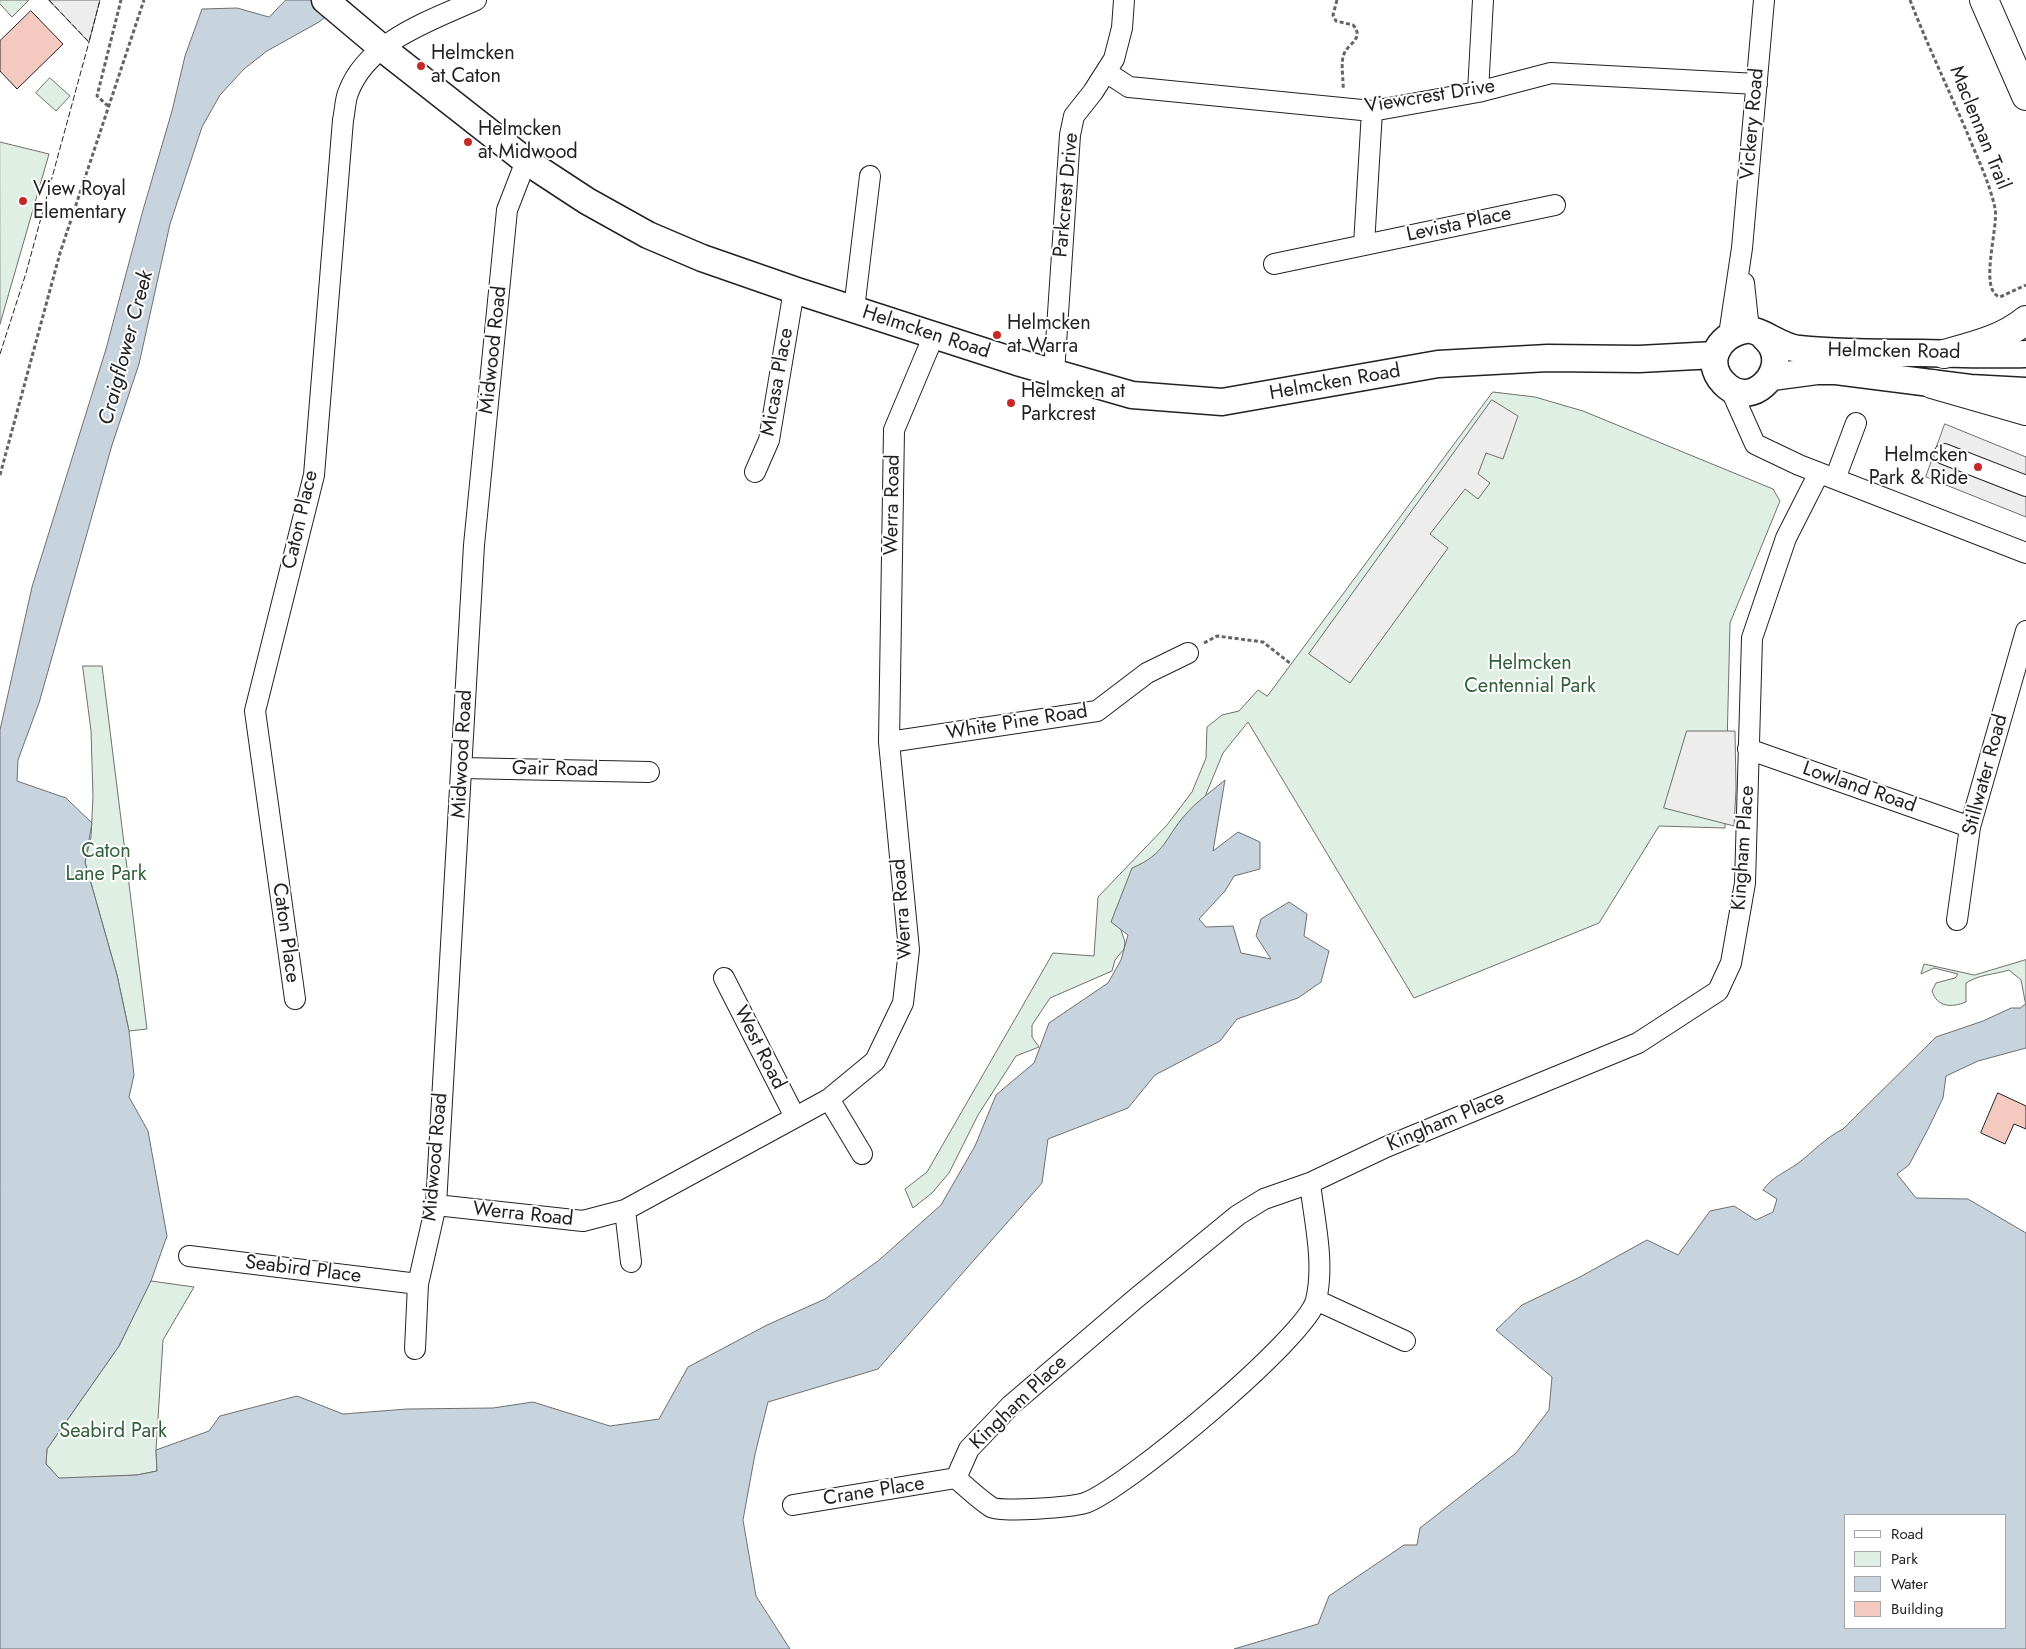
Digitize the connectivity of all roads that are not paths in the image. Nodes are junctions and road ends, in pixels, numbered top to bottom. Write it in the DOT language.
graph roads {
  1 [pos="476,0"];
  2 [pos="1124,0"];
  3 [pos="1483,0"];
  4 [pos="1764,0"];
  5 [pos="1984,0"];
  6 [pos="334,8"];
  7 [pos="382,48"];
  8 [pos="1106,72"];
  9 [pos="1758,84"];
  10 [pos="1478,92"];
  11 [pos="2026,96"];
  12 [pos="1372,111"];
  13 [pos="526,161"];
  14 [pos="870,176"];
  15 [pos="1555,205"];
  16 [pos="1364,246"];
  17 [pos="1274,264"];
  18 [pos="794,290"];
  19 [pos="854,309"];
  20 [pos="2026,320"];
  21 [pos="934,335"];
  22 [pos="1944,354"];
  23 [pos="2026,354"];
  24 [pos="1735,358"];
  25 [pos="1054,373"];
  26 [pos="1772,377"];
  27 [pos="1932,384"];
  28 [pos="2026,391"];
  29 [pos="2026,411"];
  30 [pos="1856,423"];
  31 [pos="1944,454"];
  32 [pos="754,472"];
  33 [pos="1826,476"];
  34 [pos="2026,486"];
  35 [pos="2026,553"];
  36 [pos="2026,631"];
  37 [pos="1188,653"];
  38 [pos="889,742"];
  39 [pos="1748,749"];
  40 [pos="462,768"];
  41 [pos="649,772"];
  42 [pos="1970,827"];
  43 [pos="1957,920"];
  44 [pos="724,978"];
  45 [pos="294,999"];
  46 [pos="829,1099"];
  47 [pos="795,1117"];
  48 [pos="862,1154"];
  49 [pos="1310,1183"];
  50 [pos="436,1206"];
  51 [pos="625,1210"];
  52 [pos="189,1256"];
  53 [pos="630,1262"];
  54 [pos="418,1284"];
  55 [pos="1316,1300"];
  56 [pos="1405,1342"];
  57 [pos="415,1349"];
  58 [pos="956,1478"];
  59 [pos="793,1505"];
  1 -- 7 [label="street, Caton Place"];
  2 -- 8 [label="street, Parkcrest Drive"];
  3 -- 10 [label="street"];
  4 -- 9 [label="street, Vickery Road"];
  5 -- 11 [label="highway"];
  6 -- 7 [label="main road, Helmcken Road"];
  7 -- 13 [label="main road, Helmcken Road"];
  7 -- 45 [label="street, Caton Place"];
  8 -- 12 [label="street, Viewcrest Drive"];
  8 -- 25 [label="street, Parkcrest Drive"];
  9 -- 10 [label="street, Viewcrest Drive"];
  9 -- 24 [label="street, Vickery Road"];
  10 -- 12 [label="street, Viewcrest Drive"];
  12 -- 16 [label="street"];
  13 -- 18 [label="main road, Helmcken Road"];
  13 -- 40 [label="street, Midwood Road"];
  14 -- 19 [label="street"];
  15 -- 16 [label="street, Levista Place"];
  16 -- 17 [label="street, Levista Place"];
  18 -- 19 [label="main road, Helmcken Road"];
  18 -- 32 [label="street, Micasa Place"];
  19 -- 21 [label="main road, Helmcken Road"];
  20 -- 22 [label="highway"];
  21 -- 25 [label="main road, Helmcken Road"];
  21 -- 38 [label="street, Werra Road"];
  22 -- 23 [label="main road, Helmcken Road"];
  22 -- 24 [label="main road, Helmcken Road"];
  24 -- 25 [label="main road, Helmcken Road"];
  24 -- 26 [label="main road"];
  24 -- 26 [label="main road"];
  24 -- 33 [label="street, Vickery Road"];
  26 -- 27 [label="main road, Helmcken Road"];
  27 -- 28 [label="main road, Helmcken Road"];
  27 -- 29 [label="highway"];
  30 -- 33 [label="street, Kingham Place"];
  31 -- 34 [label="street"];
  33 -- 35 [label="street"];
  33 -- 39 [label="street, Kingham Place"];
  36 -- 42 [label="street, Stillwater Road"];
  37 -- 38 [label="street, White Pine Road"];
  38 -- 46 [label="street, Werra Road"];
  39 -- 42 [label="street, Lowland Road"];
  39 -- 49 [label="street, Kingham Place"];
  40 -- 41 [label="street, Gair Road"];
  40 -- 50 [label="street, Midwood Road"];
  42 -- 43 [label="street, Stillwater Road"];
  44 -- 47 [label="street, West Road"];
  46 -- 47 [label="street, Werra Road"];
  46 -- 48 [label="street"];
  47 -- 51 [label="street, Werra Road"];
  49 -- 55 [label="street"];
  49 -- 58 [label="street, Kingham Place"];
  50 -- 51 [label="street, Werra Road"];
  50 -- 54 [label="street, Midwood Road"];
  51 -- 53 [label="street"];
  52 -- 54 [label="street, Seabird Place"];
  54 -- 57 [label="street, Midwood Road"];
  55 -- 56 [label="street"];
  55 -- 58 [label="street"];
  58 -- 59 [label="street, Crane Place"];
}
